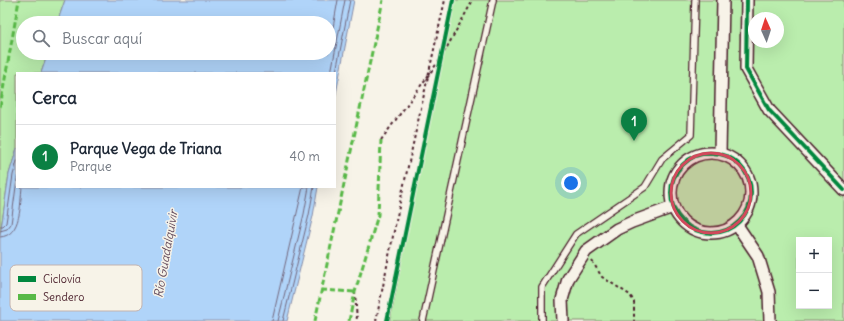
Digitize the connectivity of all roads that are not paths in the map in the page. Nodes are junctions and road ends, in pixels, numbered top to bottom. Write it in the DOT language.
graph roads {
  1 [pos="493,0"];
  2 [pos="695,0"];
  3 [pos="723,0"];
  4 [pos="747,0"];
  5 [pos="720,154"];
  6 [pos="844,190"];
  7 [pos="673,207"];
  8 [pos="736,225"];
  9 [pos="423,321"];
  10 [pos="542,321"];
  11 [pos="563,321"];
  12 [pos="770,321"];
  1 -- 9 [label="lane"];
  2 -- 10 [label="lane"];
  3 -- 5 [label="street"];
  4 -- 6 [label="street"];
  5 -- 7 [label="street"];
  5 -- 8 [label="street"];
  7 -- 8 [label="street"];
  7 -- 11 [label="street"];
  8 -- 12 [label="street"];
}
